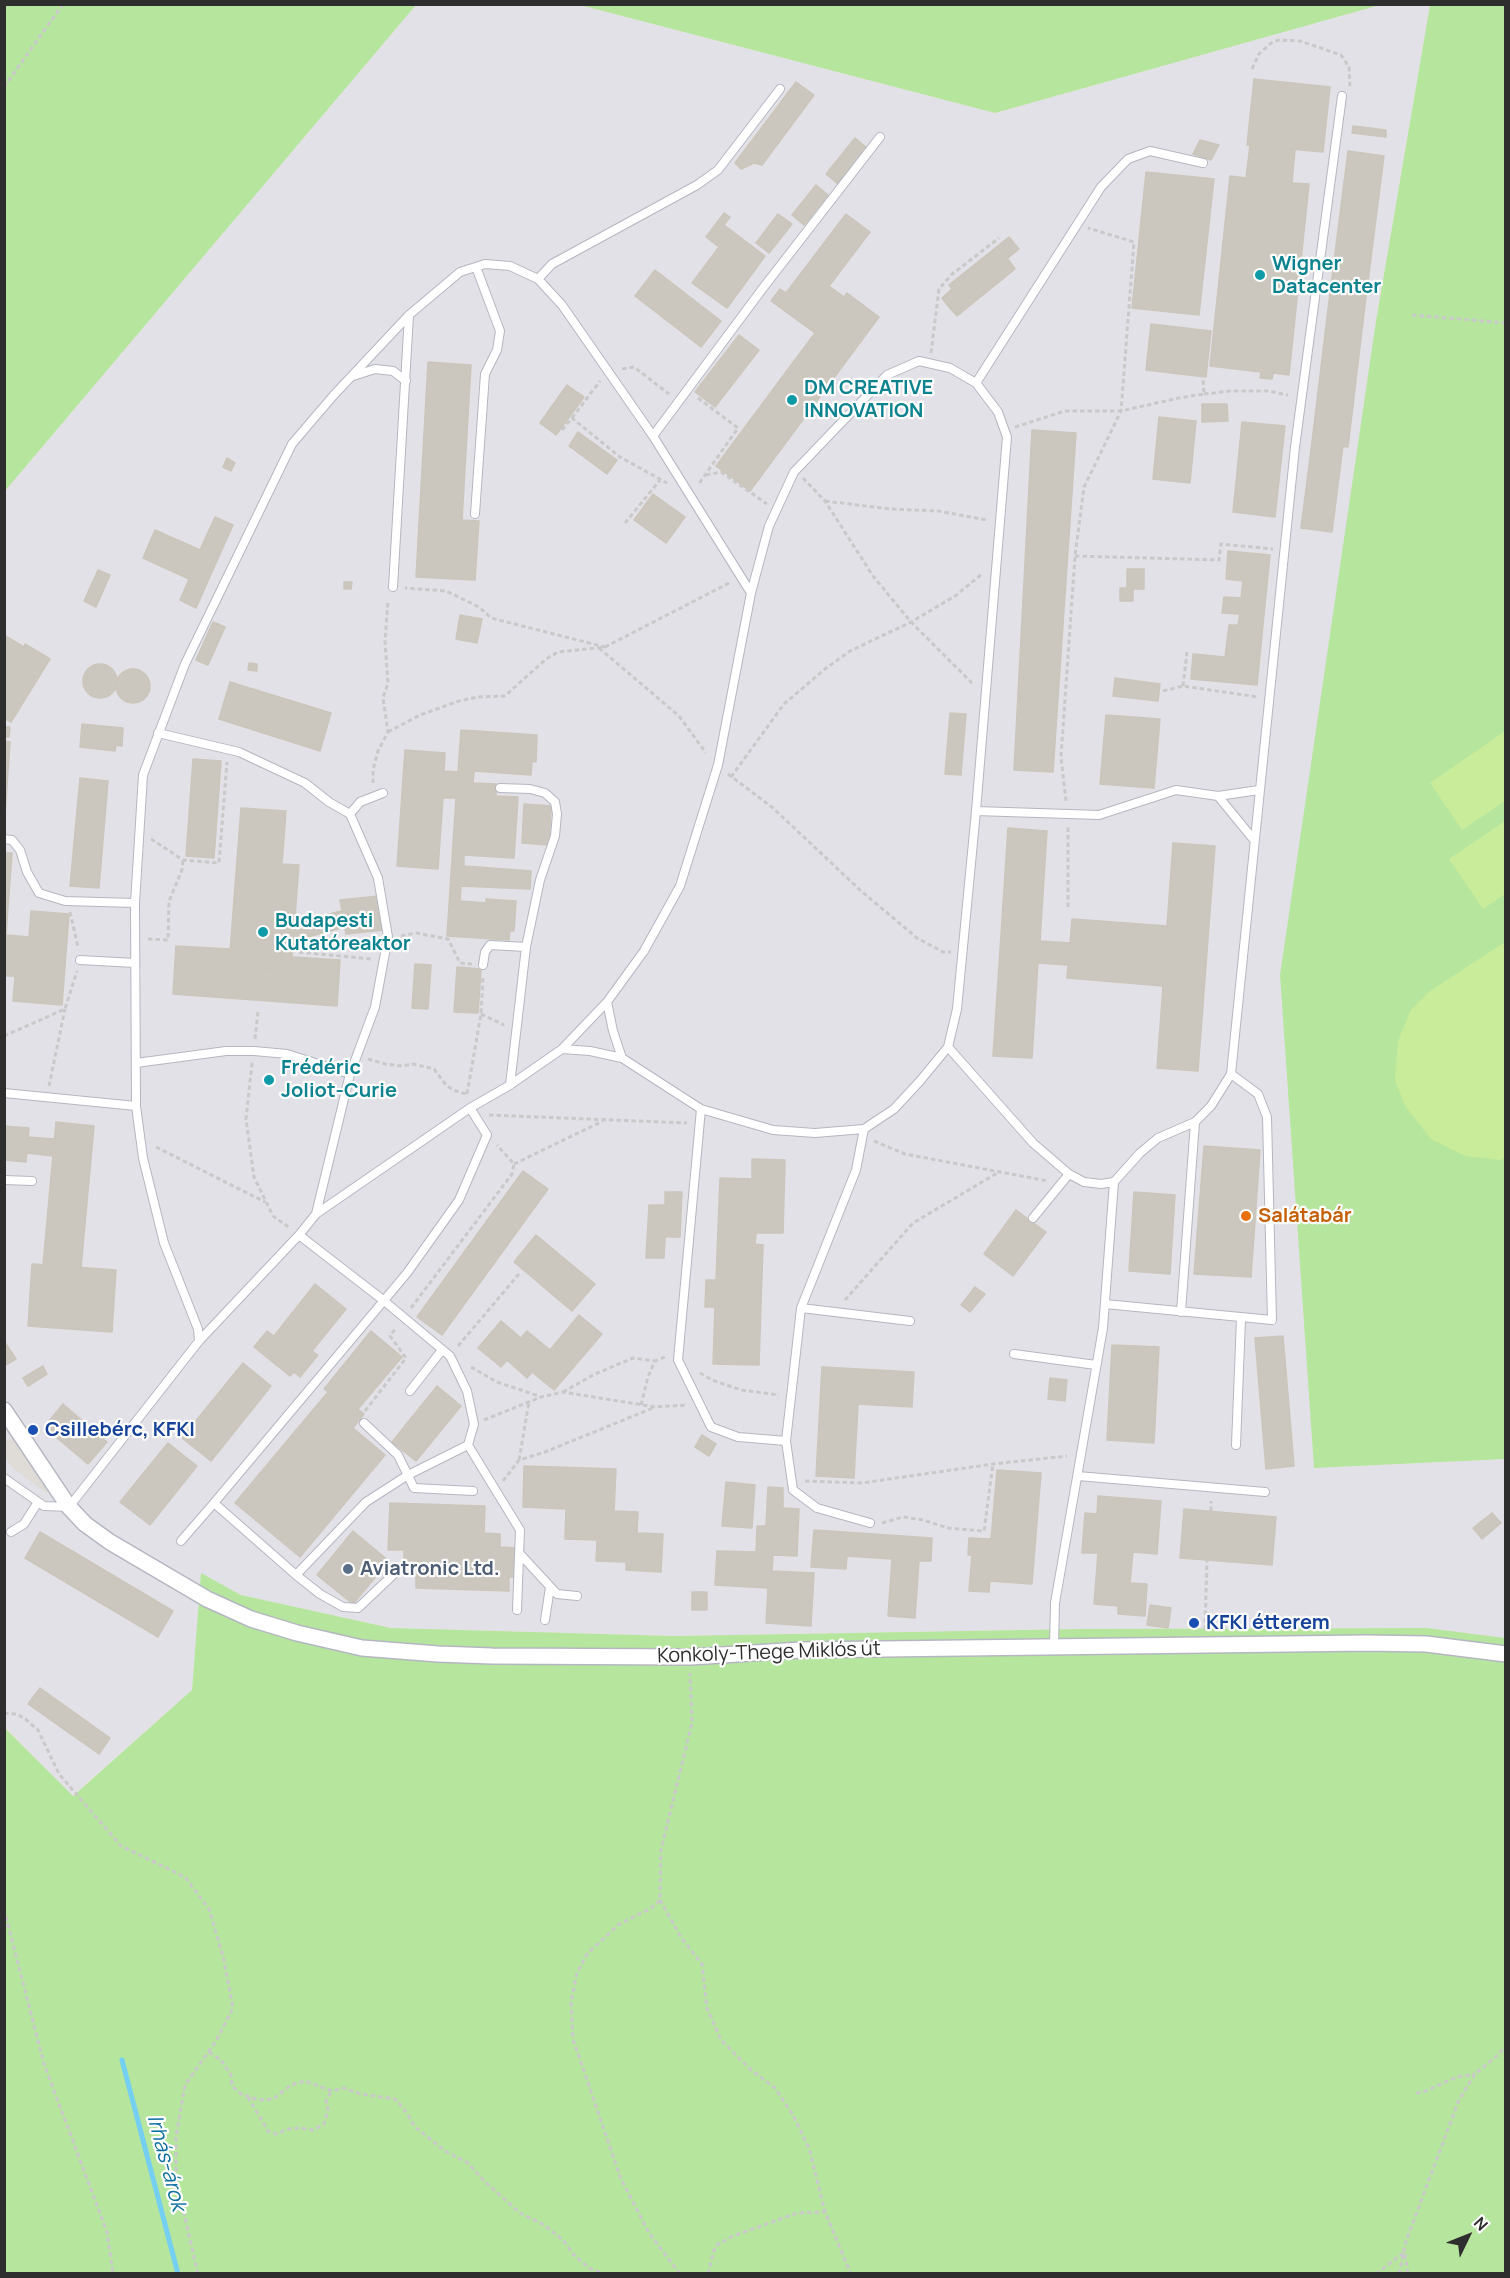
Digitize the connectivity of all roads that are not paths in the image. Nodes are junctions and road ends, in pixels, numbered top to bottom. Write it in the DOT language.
graph roads {
  1 [pos="780,89"];
  2 [pos="1346,96"];
  3 [pos="880,137"];
  4 [pos="1203,163"];
  5 [pos="476,267"];
  6 [pos="538,279"];
  7 [pos="410,315"];
  8 [pos="352,376"];
  9 [pos="406,381"];
  10 [pos="976,383"];
  11 [pos="653,436"];
  12 [pos="475,514"];
  13 [pos="393,587"];
  14 [pos="751,593"];
  15 [pos="158,733"];
  16 [pos="500,788"];
  17 [pos="1259,790"];
  18 [pos="383,793"];
  19 [pos="1218,795"];
  20 [pos="976,811"];
  21 [pos="350,814"];
  22 [pos="4,839"];
  23 [pos="1254,840"];
  24 [pos="135,903"];
  25 [pos="526,947"];
  26 [pos="80,960"];
  27 [pos="135,963"];
  28 [pos="483,965"];
  29 [pos="607,1002"];
  30 [pos="948,1047"];
  31 [pos="562,1049"];
  32 [pos="622,1058"];
  33 [pos="136,1063"];
  34 [pos="350,1074"];
  35 [pos="1231,1074"];
  36 [pos="510,1085"];
  37 [pos="4,1093"];
  38 [pos="136,1106"];
  39 [pos="472,1107"];
  40 [pos="701,1109"];
  41 [pos="1195,1122"];
  42 [pos="864,1128"];
  43 [pos="1069,1174"];
  44 [pos="4,1180"];
  45 [pos="32,1180"];
  46 [pos="1114,1182"];
  47 [pos="316,1214"];
  48 [pos="1033,1218"];
  49 [pos="299,1235"];
  50 [pos="383,1300"];
  51 [pos="1105,1304"];
  52 [pos="801,1308"];
  53 [pos="1181,1312"];
  54 [pos="1241,1319"];
  55 [pos="910,1321"];
  56 [pos="199,1341"];
  57 [pos="442,1350"];
  58 [pos="1014,1354"];
  59 [pos="1096,1365"];
  60 [pos="410,1391"];
  61 [pos="7,1421"];
  62 [pos="364,1423"];
  63 [pos="786,1441"];
  64 [pos="468,1445"];
  65 [pos="1236,1445"];
  66 [pos="408,1475"];
  67 [pos="1078,1476"];
  68 [pos="4,1478"];
  69 [pos="473,1491"];
  70 [pos="1265,1492"];
  71 [pos="38,1502"];
  72 [pos="214,1503"];
  73 [pos="69,1508"];
  74 [pos="870,1523"];
  75 [pos="11,1532"];
  76 [pos="181,1541"];
  77 [pos="520,1554"];
  78 [pos="396,1572"];
  79 [pos="296,1575"];
  80 [pos="550,1587"];
  81 [pos="577,1596"];
  82 [pos="517,1610"];
  83 [pos="545,1620"];
  84 [pos="1054,1648"];
  85 [pos="1506,1654"];
  1 -- 6 [label="lane"];
  2 -- 17 [label="lane"];
  3 -- 11 [label="lane"];
  4 -- 10 [label="lane"];
  5 -- 6 [label="lane"];
  5 -- 7 [label="lane"];
  5 -- 12 [label="lane"];
  6 -- 11 [label="lane"];
  7 -- 8 [label="lane"];
  7 -- 9 [label="lane"];
  8 -- 9 [label="lane"];
  8 -- 15 [label="lane"];
  9 -- 13 [label="lane"];
  10 -- 14 [label="lane"];
  10 -- 20 [label="lane"];
  11 -- 14 [label="lane"];
  14 -- 29 [label="lane"];
  15 -- 21 [label="lane"];
  15 -- 24 [label="lane"];
  16 -- 25 [label="lane"];
  17 -- 19 [label="lane"];
  17 -- 23 [label="lane"];
  18 -- 21 [label="lane"];
  19 -- 20 [label="lane"];
  19 -- 23 [label="lane"];
  20 -- 30 [label="lane"];
  21 -- 34 [label="lane"];
  22 -- 24 [label="lane"];
  23 -- 35 [label="lane"];
  24 -- 27 [label="lane"];
  25 -- 28 [label="lane"];
  25 -- 36 [label="lane"];
  26 -- 27 [label="lane"];
  27 -- 33 [label="lane"];
  29 -- 31 [label="lane"];
  29 -- 32 [label="lane"];
  30 -- 42 [label="lane"];
  30 -- 43 [label="lane"];
  31 -- 32 [label="lane"];
  31 -- 36 [label="lane"];
  32 -- 40 [label="lane"];
  33 -- 34 [label="lane"];
  33 -- 38 [label="lane"];
  34 -- 47 [label="lane"];
  35 -- 41 [label="lane"];
  35 -- 54 [label="lane"];
  36 -- 39 [label="lane"];
  37 -- 38 [label="lane"];
  38 -- 56 [label="lane"];
  39 -- 47 [label="lane"];
  39 -- 50 [label="lane"];
  40 -- 42 [label="lane"];
  40 -- 63 [label="lane"];
  41 -- 46 [label="lane"];
  41 -- 53 [label="lane"];
  42 -- 52 [label="lane"];
  43 -- 46 [label="lane"];
  43 -- 48 [label="lane"];
  44 -- 45 [label="lane"];
  46 -- 51 [label="lane"];
  47 -- 49 [label="lane"];
  49 -- 50 [label="lane"];
  49 -- 56 [label="lane"];
  50 -- 57 [label="lane"];
  50 -- 72 [label="lane"];
  51 -- 53 [label="lane"];
  51 -- 59 [label="lane"];
  52 -- 55 [label="lane"];
  52 -- 63 [label="lane"];
  53 -- 54 [label="lane"];
  54 -- 65 [label="lane"];
  56 -- 73 [label="lane"];
  57 -- 60 [label="lane"];
  57 -- 64 [label="lane"];
  58 -- 59 [label="lane"];
  59 -- 67 [label="lane"];
  61 -- 73 [label="street, Konkoly-Thege Miklós út"];
  62 -- 66 [label="lane"];
  63 -- 74 [label="lane"];
  64 -- 66 [label="lane"];
  64 -- 77 [label="lane"];
  66 -- 69 [label="lane"];
  66 -- 79 [label="lane"];
  67 -- 70 [label="lane"];
  67 -- 84 [label="lane"];
  68 -- 71 [label="lane"];
  71 -- 73 [label="lane"];
  71 -- 75 [label="lane"];
  72 -- 76 [label="lane"];
  72 -- 79 [label="lane"];
  73 -- 84 [label="street, Konkoly-Thege Miklós út"];
  77 -- 80 [label="lane"];
  77 -- 82 [label="lane"];
  78 -- 79 [label="lane"];
  80 -- 81 [label="lane"];
  80 -- 83 [label="lane"];
  84 -- 85 [label="street, Konkoly-Thege Miklós út"];
}
